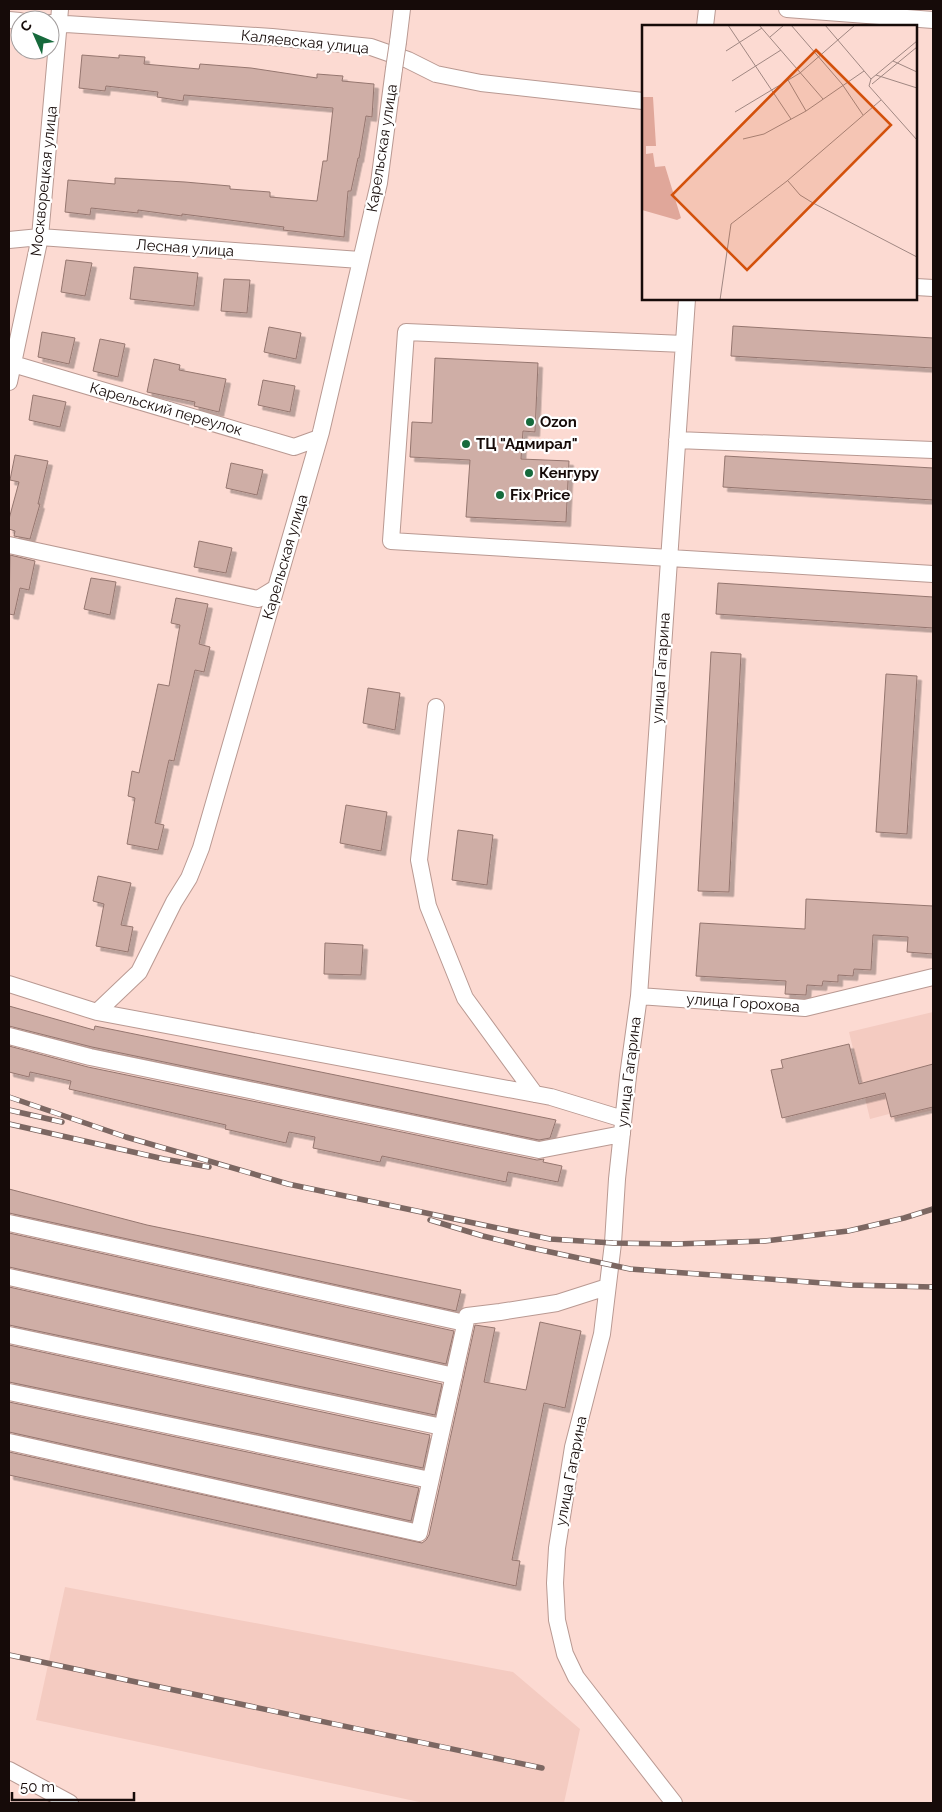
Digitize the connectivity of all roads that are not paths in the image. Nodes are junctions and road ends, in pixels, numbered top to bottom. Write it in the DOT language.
graph roads {
  1 [pos="402,9"];
  2 [pos="707,9"];
  3 [pos="787,9"];
  4 [pos="60,19"];
  5 [pos="933,20"];
  6 [pos="706,25"];
  7 [pos="53,60"];
  8 [pos="642,101"];
  9 [pos="40,237"];
  10 [pos="9,240"];
  11 [pos="360,260"];
  12 [pos="917,287"];
  13 [pos="933,288"];
  14 [pos="687,300"];
  15 [pos="684,344"];
  16 [pos="13,364"];
  17 [pos="9,382"];
  18 [pos="319,438"];
  19 [pos="677,440"];
  20 [pos="933,450"];
  21 [pos="9,546"];
  22 [pos="669,559"];
  23 [pos="933,574"];
  24 [pos="276,588"];
  25 [pos="436,707"];
  26 [pos="933,977"];
  27 [pos="9,984"];
  28 [pos="639,996"];
  29 [pos="97,1012"];
  30 [pos="9,1036"];
  31 [pos="535,1094"];
  32 [pos="622,1127"];
  33 [pos="9,1223"];
  34 [pos="9,1277"];
  35 [pos="607,1287"];
  36 [pos="465,1323"];
  37 [pos="9,1335"];
  38 [pos="454,1376"];
  39 [pos="9,1392"];
  40 [pos="442,1427"];
  41 [pos="9,1442"];
  42 [pos="430,1480"];
  43 [pos="9,1770"];
  44 [pos="70,1803"];
  45 [pos="674,1803"];
  1 -- 11 [label="street, Карельская улица, bridge"];
  2 -- 6 [label="street"];
  3 -- 5 [label="street"];
  4 -- 8 [label="street, Каляевская улица"];
  7 -- 9 [label="street, Москворецкая улица"];
  9 -- 10 [label="street, Лесная улица"];
  9 -- 11 [label="street, Лесная улица"];
  9 -- 16 [label="street, Москворецкая улица"];
  11 -- 18 [label="street, Карельская улица"];
  12 -- 13 [label="street"];
  14 -- 15 [label="street, улица Гагарина"];
  15 -- 19 [label="street, улица Гагарина"];
  15 -- 22 [label="street"];
  16 -- 17 [label="street, Москворецкая улица"];
  16 -- 18 [label="street, Карельский переулок"];
  18 -- 24 [label="street, Карельская улица"];
  19 -- 20 [label="street"];
  19 -- 22 [label="street, улица Гагарина"];
  21 -- 24 [label="street"];
  22 -- 23 [label="street"];
  22 -- 28 [label="street, улица Гагарина"];
  24 -- 29 [label="street, Карельская улица"];
  25 -- 31 [label="street"];
  26 -- 28 [label="street, улица Горохова"];
  27 -- 29 [label="street"];
  28 -- 32 [label="street, улица Гагарина"];
  29 -- 31 [label="street"];
  30 -- 32 [label="street"];
  31 -- 32 [label="street"];
  32 -- 35 [label="street, улица Гагарина"];
  33 -- 36 [label="street"];
  34 -- 38 [label="street"];
  35 -- 36 [label="street"];
  35 -- 45 [label="street, улица Гагарина"];
  36 -- 38 [label="street"];
  37 -- 40 [label="street"];
  38 -- 40 [label="street"];
  39 -- 42 [label="street"];
  40 -- 42 [label="street"];
  41 -- 42 [label="street"];
  43 -- 44 [label="street"];
}
